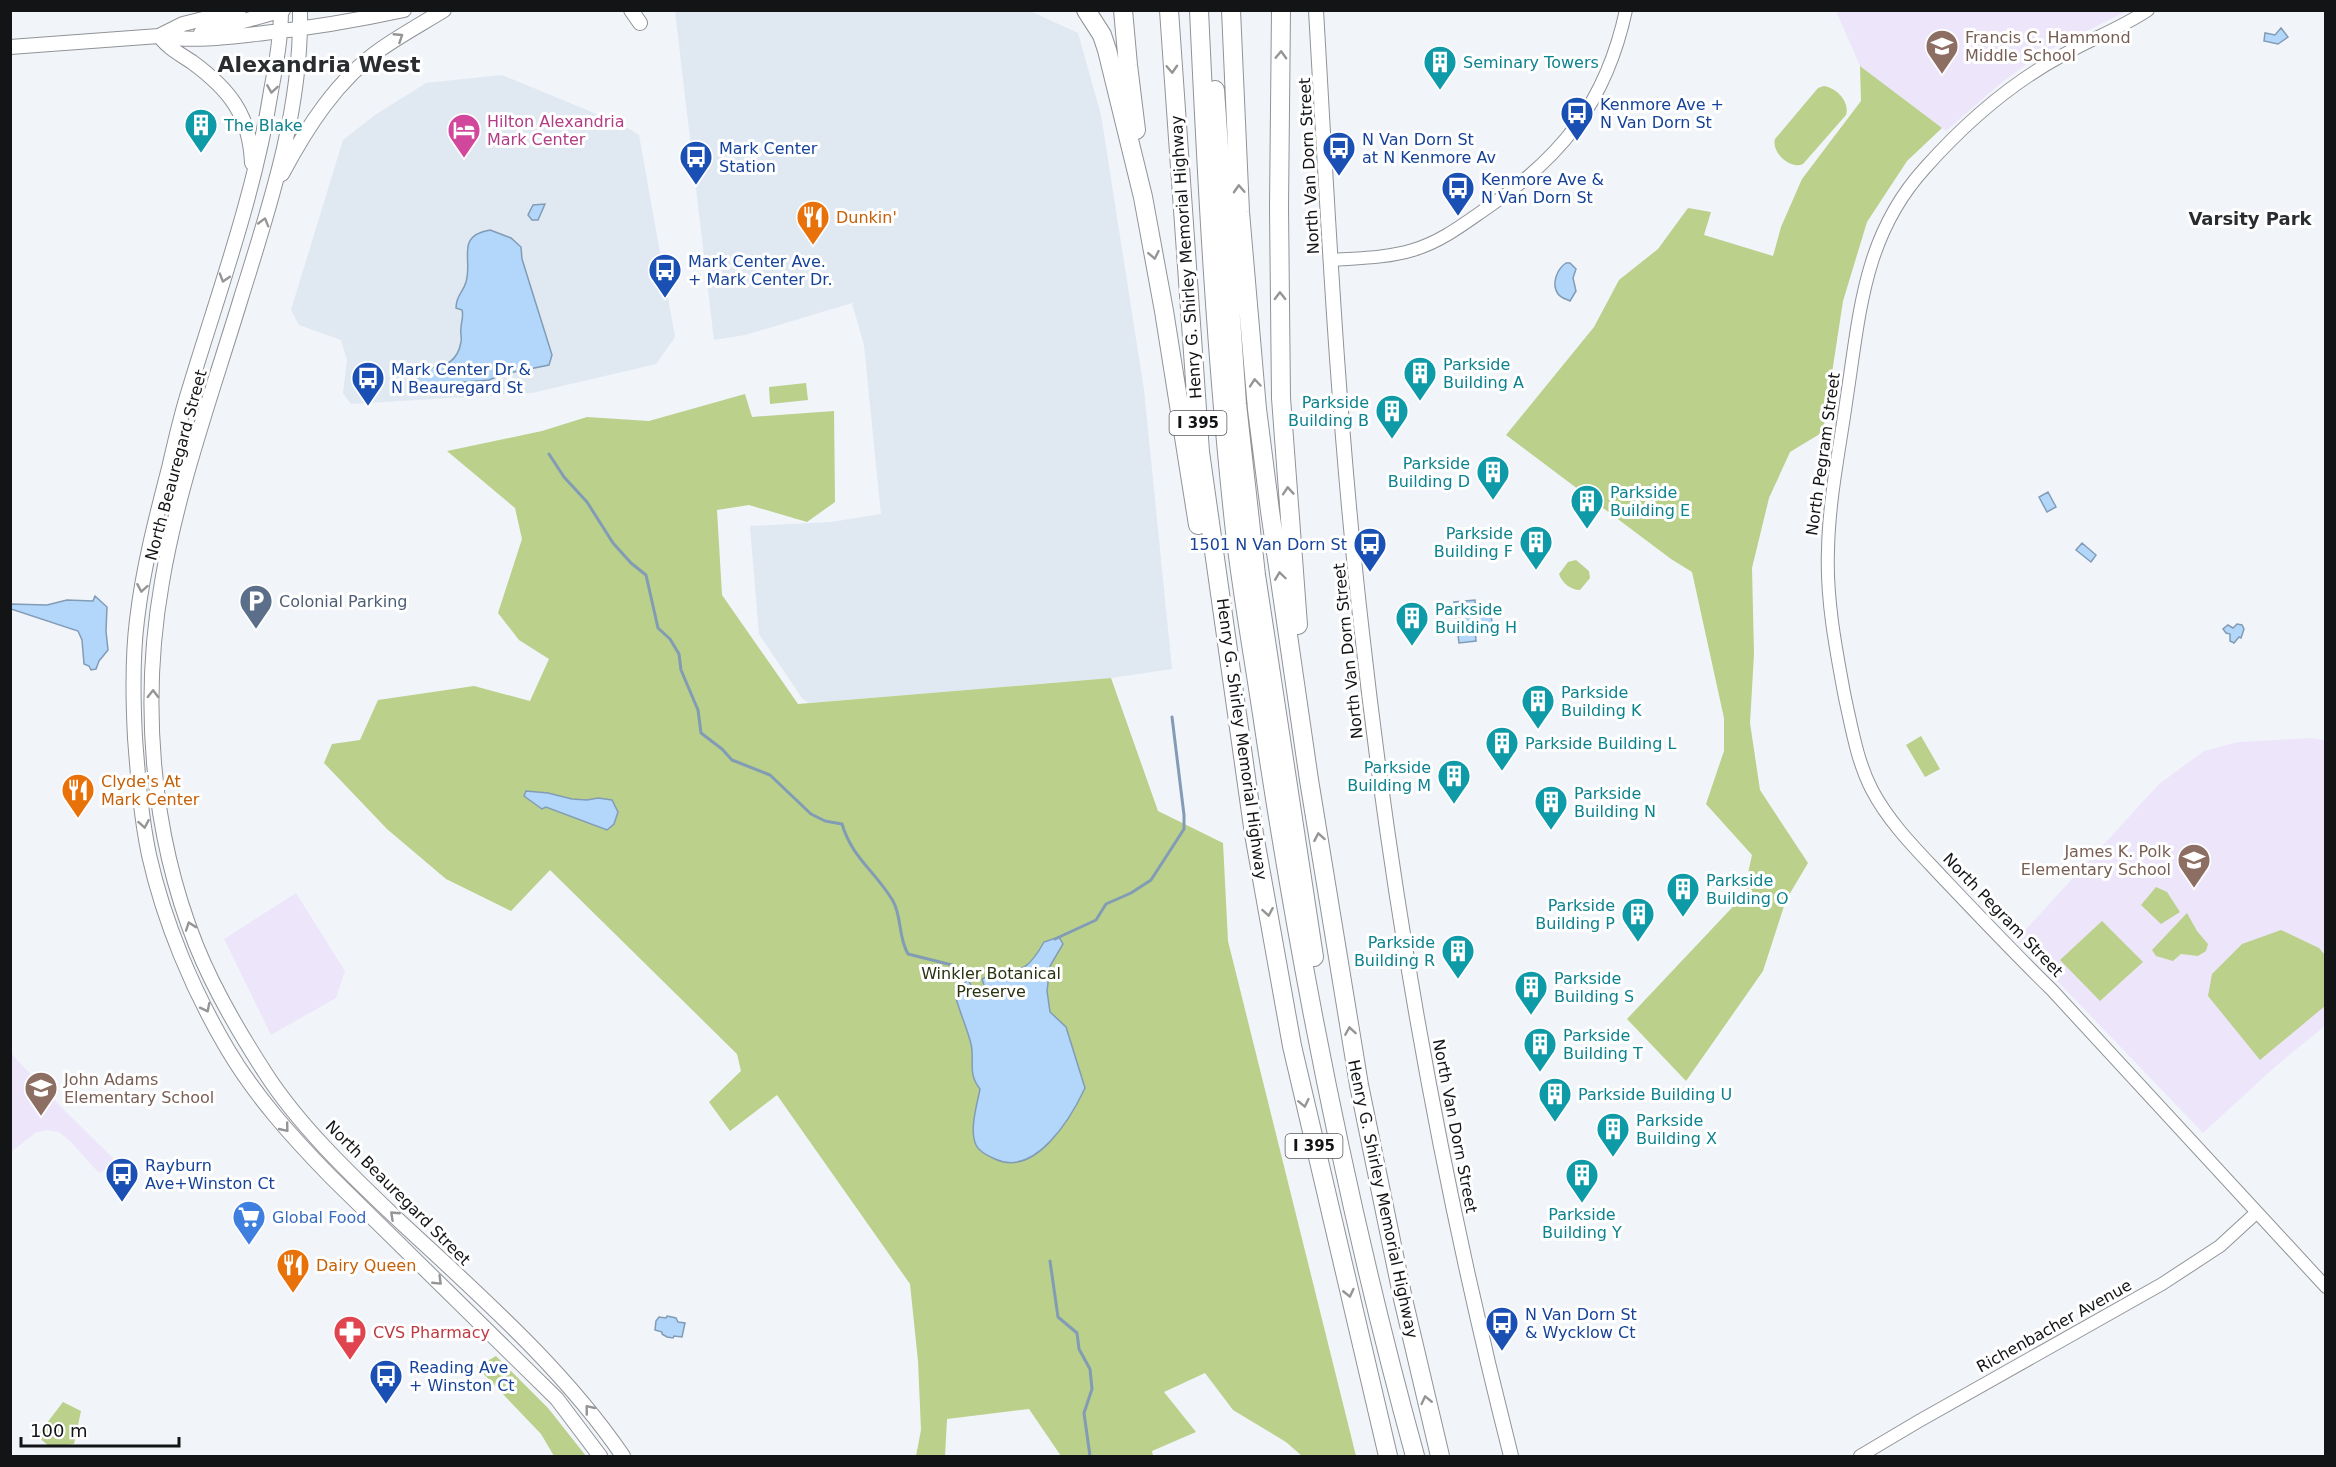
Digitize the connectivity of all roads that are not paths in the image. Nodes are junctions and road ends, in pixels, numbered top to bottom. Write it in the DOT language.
graph roads {
  1 [pos="239,10"];
  2 [pos="300,10"];
  3 [pos="404,10"];
  4 [pos="444,10"];
  5 [pos="631,10"];
  6 [pos="1086,10"];
  7 [pos="1124,10"];
  8 [pos="1169,10"];
  9 [pos="1199,10"];
  10 [pos="1211,10"];
  11 [pos="1231,10"];
  12 [pos="1281,10"];
  13 [pos="1316,10"];
  14 [pos="1626,10"];
  15 [pos="2148,10"];
  16 [pos="282,11"];
  17 [pos="640,23"];
  18 [pos="300,29"];
  19 [pos="281,31"];
  20 [pos="159,36"];
  21 [pos="179,39"];
  22 [pos="10,47"];
  23 [pos="253,183"];
  24 [pos="272,195"];
  25 [pos="1143,197"];
  26 [pos="1331,260"];
  27 [pos="1310,780"];
  28 [pos="1254,834"];
  29 [pos="2256,1213"];
  30 [pos="1358,1231"];
  31 [pos="2325,1287"];
  32 [pos="600,1456"];
  33 [pos="623,1456"];
  34 [pos="1388,1456"];
  35 [pos="1415,1456"];
  36 [pos="1440,1456"];
  37 [pos="1511,1456"];
  38 [pos="1860,1456"];
  1 -- 20 [label="main road"];
  2 -- 18 [label="main road, North Beauregard Street"];
  3 -- 18 [label="main road"];
  24 -- 4 [label="main road, one-way"];
  5 -- 17 [label="main road"];
  6 -- 25 [label="highway"];
  7 -- 25 [label="highway"];
  8 -- 28 [label="highway, Henry G. Shirley Memorial Highway / I 395, one-way"];
  9 -- 30 [label="highway"];
  10 -- 30 [label="highway"];
  27 -- 11 [label="highway, Henry G. Shirley Memorial Highway, one-way"];
  27 -- 12 [label="highway, one-way"];
  13 -- 26 [label="main road, North Van Dorn Street"];
  14 -- 26 [label="street"];
  15 -- 29 [label="street, North Pegram Street"];
  16 -- 19 [label="main road, North Beauregard Street"];
  16 -- 21 [label="main road"];
  18 -- 19 [label="main road"];
  18 -- 24 [label="main road, North Beauregard Street"];
  19 -- 21 [label="main road"];
  19 -- 23 [label="main road, North Beauregard Street, one-way"];
  20 -- 21 [label="main road"];
  20 -- 22 [label="main road"];
  20 -- 23 [label="main road"];
  23 -- 32 [label="main road, North Beauregard Street, one-way"];
  33 -- 24 [label="main road, North Beauregard Street, one-way"];
  25 -- 28 [label="highway, one-way"];
  26 -- 37 [label="main road, North Van Dorn Street"];
  36 -- 27 [label="highway, Henry G. Shirley Memorial Highway, one-way"];
  28 -- 34 [label="highway, Henry G. Shirley Memorial Highway / I 395, one-way"];
  29 -- 31 [label="street, North Pegram Street"];
  29 -- 38 [label="street, Richenbacher Avenue"];
  30 -- 35 [label="highway"];
}
